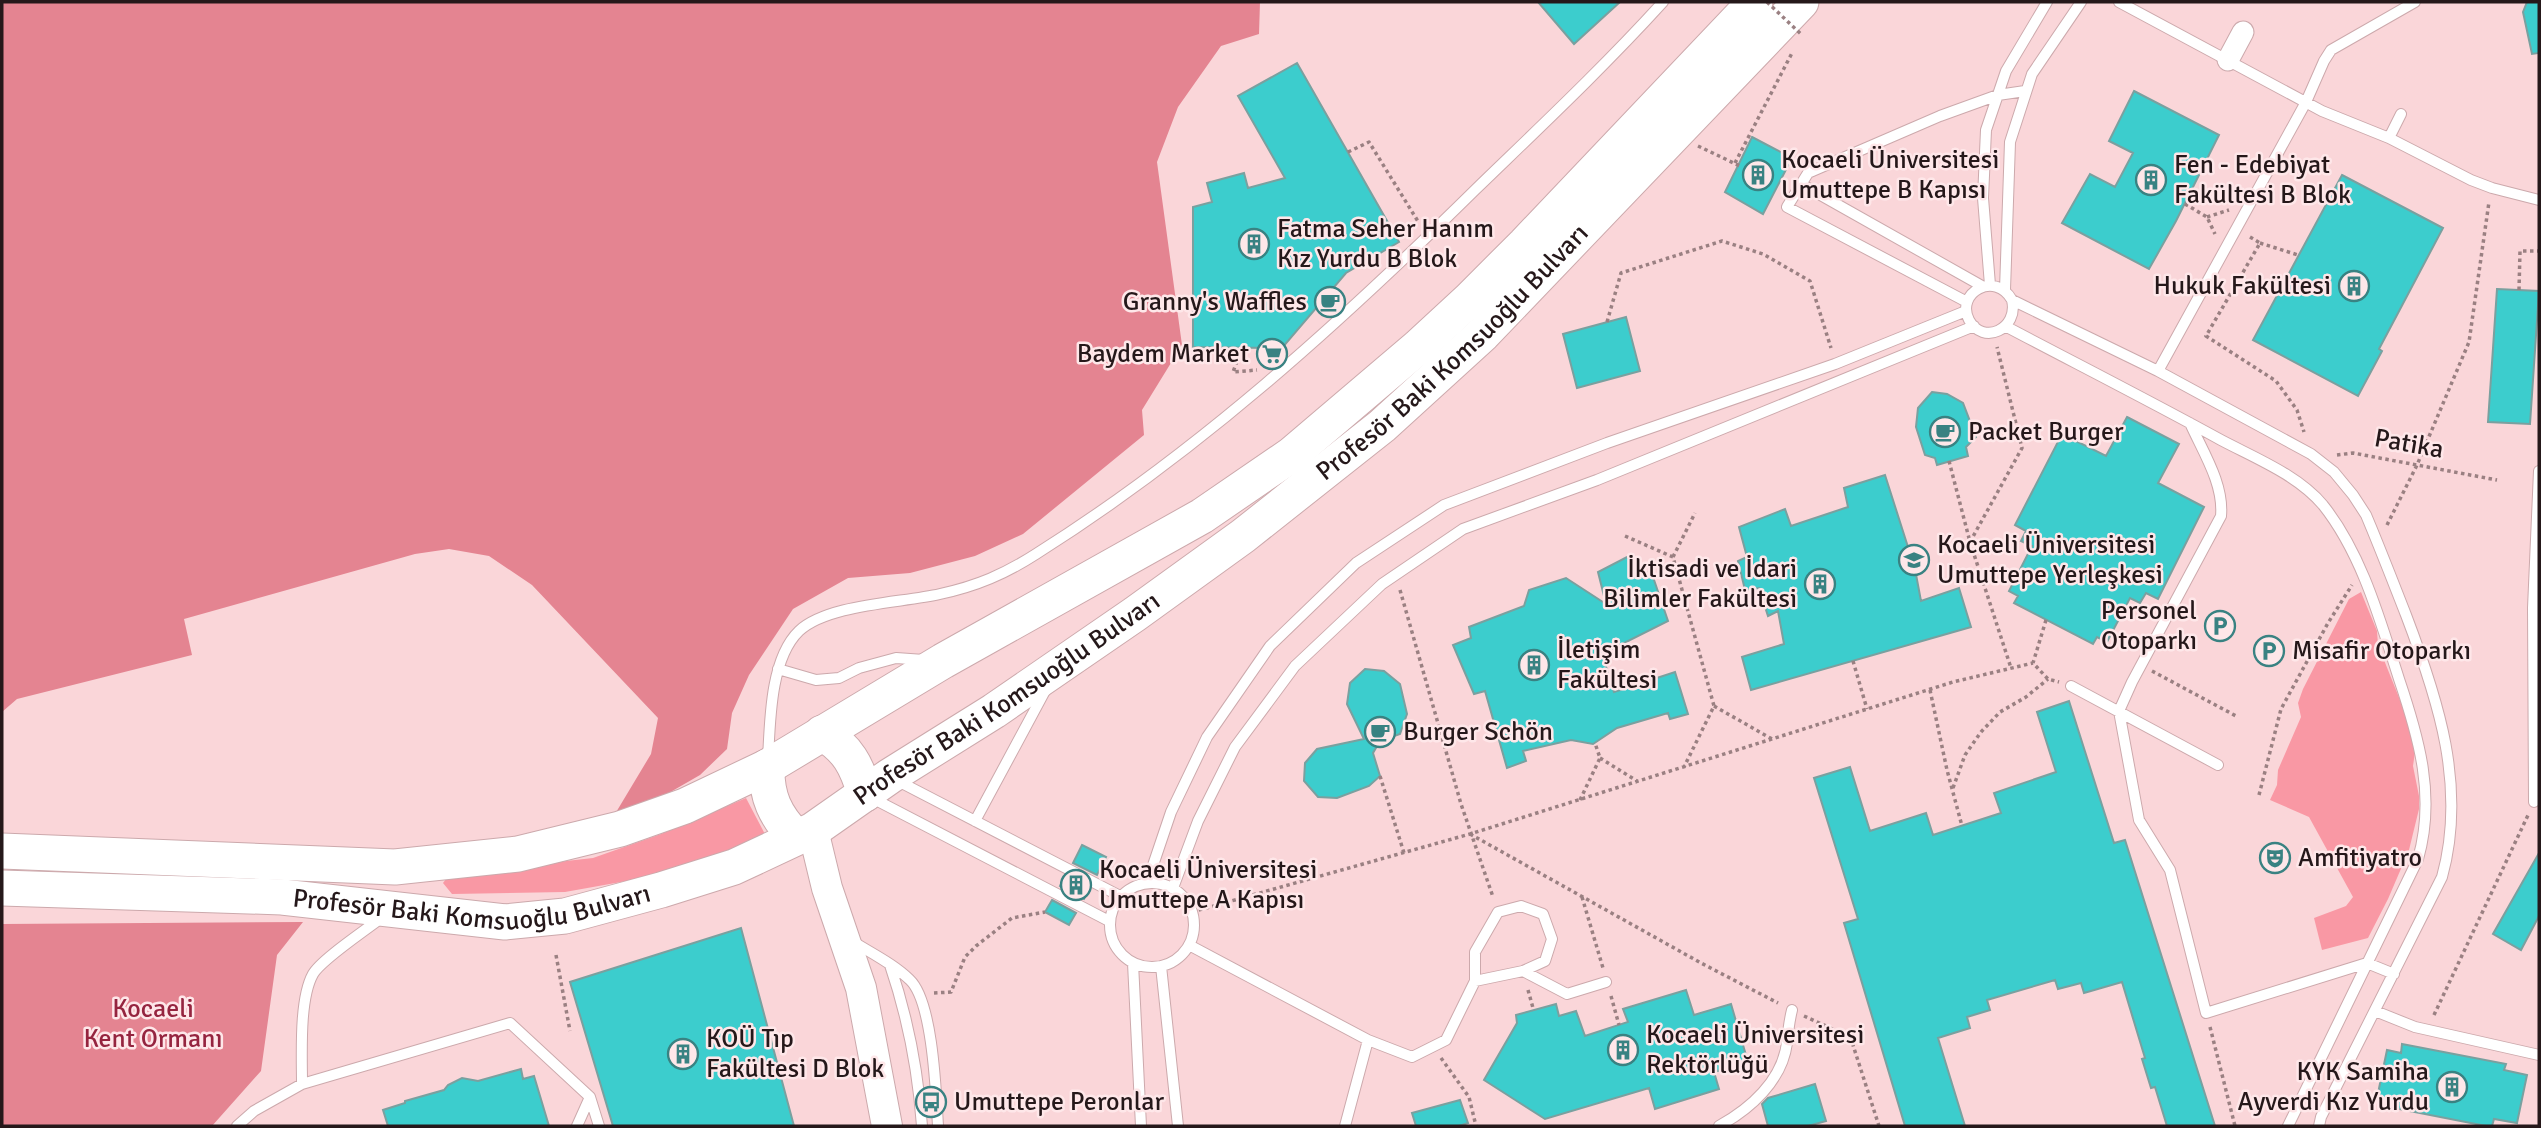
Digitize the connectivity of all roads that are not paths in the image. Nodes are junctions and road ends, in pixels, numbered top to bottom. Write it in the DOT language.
graph roads {
  1 [pos="1663,2"];
  2 [pos="1755,2"];
  3 [pos="2047,2"];
  4 [pos="2081,2"];
  5 [pos="2119,2"];
  6 [pos="2415,2"];
  7 [pos="1801,18"];
  8 [pos="2243,32"];
  9 [pos="2228,60"];
  10 [pos="2025,91"];
  11 [pos="1998,95"];
  12 [pos="2306,102"];
  13 [pos="2401,114"];
  14 [pos="2389,138"];
  15 [pos="1801,184"];
  16 [pos="2539,200"];
  17 [pos="1986,286"];
  18 [pos="2008,295"];
  19 [pos="1967,306"];
  20 [pos="1974,326"];
  21 [pos="2005,327"];
  22 [pos="2158,372"];
  23 [pos="2190,423"];
  24 [pos="2539,471"];
  25 [pos="2536,608"];
  26 [pos="943,662"];
  27 [pos="778,669"];
  28 [pos="1056,670"];
  29 [pos="2071,686"];
  30 [pos="2119,711"];
  31 [pos="822,733"];
  32 [pos="2218,765"];
  33 [pos="767,767"];
  34 [pos="877,785"];
  35 [pos="2534,802"];
  36 [pos="975,821"];
  37 [pos="804,834"];
  38 [pos="2,851"];
  39 [pos="1147,883"];
  40 [pos="2,888"];
  41 [pos="1173,888"];
  42 [pos="1120,896"];
  43 [pos="377,921"];
  44 [pos="1109,921"];
  45 [pos="843,936"];
  46 [pos="1189,945"];
  47 [pos="1133,962"];
  48 [pos="2367,963"];
  49 [pos="890,964"];
  50 [pos="1161,966"];
  51 [pos="1523,971"];
  52 [pos="2394,974"];
  53 [pos="1475,981"];
  54 [pos="1606,982"];
  55 [pos="1792,1010"];
  56 [pos="2375,1011"];
  57 [pos="1368,1040"];
  58 [pos="2539,1055"];
  59 [pos="302,1084"];
  60 [pos="590,1097"];
  61 [pos="237,1126"];
  62 [pos="577,1126"];
  63 [pos="599,1126"];
  64 [pos="887,1126"];
  65 [pos="922,1126"];
  66 [pos="938,1126"];
  67 [pos="1140,1126"];
  68 [pos="1178,1126"];
  69 [pos="1345,1126"];
  70 [pos="1719,1126"];
  71 [pos="2288,1126"];
  72 [pos="2319,1126"];
  1 -- 27 [label="lane"];
  2 -- 26 [label="highway, Profesör Baki Komsuoğlu Bulvarı"];
  3 -- 11 [label="lane"];
  4 -- 10 [label="lane"];
  5 -- 9 [label="lane"];
  6 -- 12 [label="lane"];
  7 -- 28 [label="highway, Profesör Baki Komsuoğlu Bulvarı"];
  8 -- 9 [label="street"];
  9 -- 12 [label="lane"];
  10 -- 11 [label="lane"];
  10 -- 18 [label="lane"];
  11 -- 15 [label="lane"];
  11 -- 17 [label="lane"];
  12 -- 14 [label="lane"];
  12 -- 22 [label="lane"];
  13 -- 14 [label="lane"];
  14 -- 16 [label="lane"];
  15 -- 17 [label="lane"];
  15 -- 19 [label="lane"];
  17 -- 18 [label="lane"];
  17 -- 19 [label="lane"];
  18 -- 21 [label="lane"];
  18 -- 22 [label="lane"];
  19 -- 20 [label="lane"];
  19 -- 39 [label="lane"];
  20 -- 21 [label="lane"];
  20 -- 41 [label="lane"];
  21 -- 23 [label="lane"];
  22 -- 52 [label="lane"];
  23 -- 30 [label="lane"];
  23 -- 48 [label="lane"];
  24 -- 25 [label="lane"];
  25 -- 35 [label="lane"];
  26 -- 27 [label="lane"];
  26 -- 31 [label="highway, Profesör Baki Komsuoğlu Bulvarı"];
  27 -- 33 [label="lane"];
  28 -- 34 [label="highway, Profesör Baki Komsuoğlu Bulvarı"];
  28 -- 36 [label="lane"];
  29 -- 30 [label="lane"];
  30 -- 32 [label="lane"];
  30 -- 48 [label="lane"];
  31 -- 33 [label="highway, Profesör Baki Komsuoğlu Bulvarı"];
  31 -- 34 [label="highway"];
  33 -- 37 [label="highway"];
  33 -- 38 [label="highway, Profesör Baki Komsuoğlu Bulvarı"];
  34 -- 36 [label="lane"];
  34 -- 37 [label="highway, Profesör Baki Komsuoğlu Bulvarı"];
  34 -- 44 [label="lane"];
  36 -- 42 [label="lane"];
  37 -- 40 [label="highway, Profesör Baki Komsuoğlu Bulvarı"];
  37 -- 45 [label="main road"];
  39 -- 41 [label="lane"];
  39 -- 42 [label="lane"];
  41 -- 46 [label="lane"];
  42 -- 44 [label="lane"];
  43 -- 59 [label="lane"];
  44 -- 47 [label="lane"];
  45 -- 49 [label="lane"];
  45 -- 64 [label="main road"];
  46 -- 50 [label="lane"];
  46 -- 57 [label="lane"];
  47 -- 50 [label="lane"];
  47 -- 67 [label="lane"];
  48 -- 52 [label="lane"];
  48 -- 71 [label="lane"];
  49 -- 65 [label="lane"];
  49 -- 66 [label="lane"];
  50 -- 68 [label="lane"];
  51 -- 53 [label="lane"];
  51 -- 53 [label="lane"];
  51 -- 54 [label="lane"];
  52 -- 56 [label="lane"];
  53 -- 57 [label="lane"];
  55 -- 70 [label="lane"];
  56 -- 58 [label="lane"];
  56 -- 72 [label="lane"];
  57 -- 69 [label="lane"];
  59 -- 60 [label="lane"];
  59 -- 61 [label="lane"];
  60 -- 62 [label="lane"];
  60 -- 63 [label="lane"];
}
